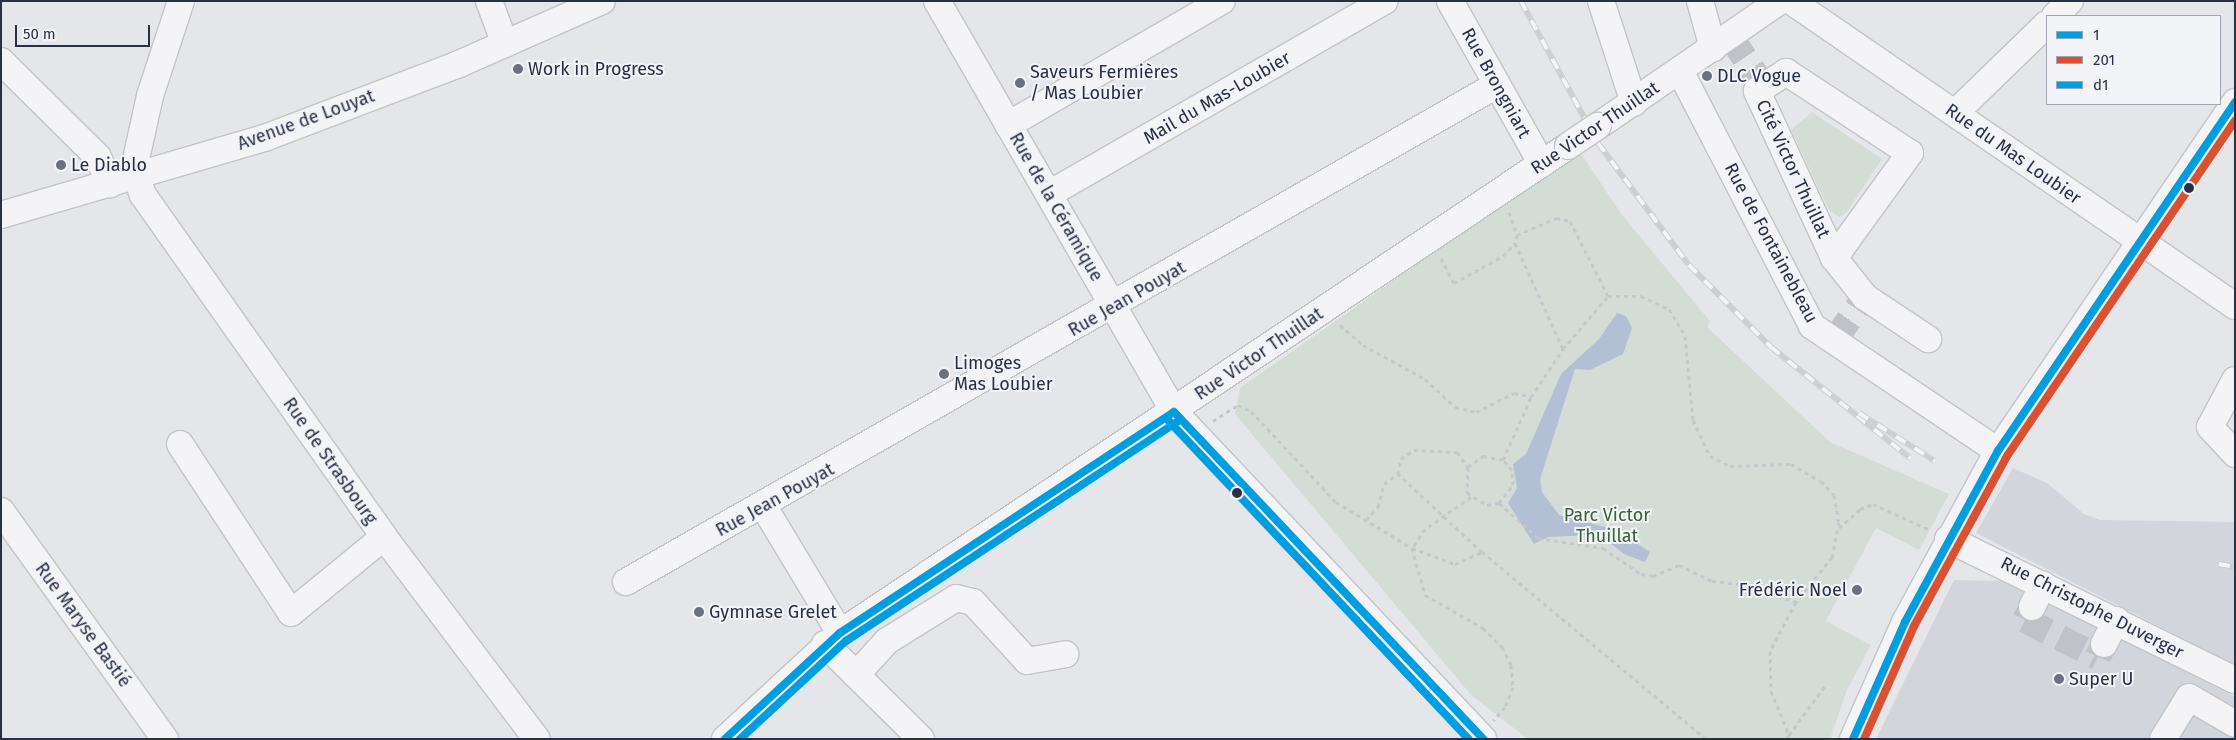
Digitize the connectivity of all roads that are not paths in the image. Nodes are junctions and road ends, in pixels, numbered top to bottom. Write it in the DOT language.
graph roads {
  1 [pos="181,1"];
  2 [pos="488,1"];
  3 [pos="602,1"];
  4 [pos="1222,1"];
  5 [pos="1385,1"];
  6 [pos="1450,1"];
  7 [pos="1601,1"];
  8 [pos="1700,1"];
  9 [pos="1780,1"];
  10 [pos="1791,1"];
  11 [pos="2070,1"];
  12 [pos="947,4"];
  13 [pos="2056,15"];
  14 [pos="2046,25"];
  15 [pos="505,44"];
  16 [pos="1713,48"];
  17 [pos="1,61"];
  18 [pos="1680,71"];
  19 [pos="1495,86"];
  20 [pos="2235,102"];
  21 [pos="1634,103"];
  22 [pos="1956,113"];
  23 [pos="1008,125"];
  24 [pos="1542,164"];
  25 [pos="123,180"];
  26 [pos="1049,194"];
  27 [pos="1,215"];
  28 [pos="2138,242"];
  29 [pos="1834,258"];
  30 [pos="2235,306"];
  31 [pos="1115,307"];
  32 [pos="1928,338"];
  33 [pos="2235,380"];
  34 [pos="1174,412"];
  35 [pos="180,444"];
  36 [pos="1998,451"];
  37 [pos="2235,454"];
  38 [pos="764,506"];
  39 [pos="1,511"];
  40 [pos="384,537"];
  41 [pos="1948,539"];
  42 [pos="626,582"];
  43 [pos="2043,584"];
  44 [pos="2032,607"];
  45 [pos="2116,620"];
  46 [pos="833,638"];
  47 [pos="2104,644"];
  48 [pos="1065,654"];
  49 [pos="856,675"];
  50 [pos="2235,680"];
  51 [pos="2235,724"];
  52 [pos="1481,737"];
  53 [pos="165,739"];
  54 [pos="537,739"];
  55 [pos="725,739"];
  56 [pos="921,739"];
  57 [pos="1852,739"];
  58 [pos="2163,739"];
  1 -- 25 [label="street"];
  2 -- 15 [label="street"];
  3 -- 15 [label="street, Avenue de Louyat"];
  4 -- 23 [label="street"];
  5 -- 26 [label="street, Mail du Mas-Loubier"];
  6 -- 19 [label="street, Rue Brongniart"];
  7 -- 21 [label="street"];
  8 -- 16 [label="street"];
  9 -- 16 [label="street, Rue Victor Thuillat"];
  10 -- 22 [label="street, Rue du Mas Loubier"];
  11 -- 13 [label="street"];
  12 -- 23 [label="street, Rue de la Céramique"];
  14 -- 22 [label="street"];
  15 -- 25 [label="street, Avenue de Louyat"];
  16 -- 18 [label="street, Rue Victor Thuillat"];
  17 -- 25 [label="street, Rue de Strasbourg"];
  18 -- 21 [label="street, Rue Victor Thuillat"];
  18 -- 36 [label="street, Rue de Fontainebleau"];
  19 -- 24 [label="street, Rue Brongniart"];
  19 -- 31 [label="street, Rue Jean Pouyat"];
  20 -- 28 [label="street"];
  21 -- 24 [label="street, Rue Victor Thuillat, bridge"];
  22 -- 28 [label="street, Rue du Mas Loubier"];
  23 -- 26 [label="street, Rue de la Céramique"];
  24 -- 34 [label="street, Rue Victor Thuillat"];
  25 -- 27 [label="street, Avenue de Louyat"];
  25 -- 40 [label="street, Rue de Strasbourg"];
  26 -- 31 [label="street, Rue de la Céramique"];
  28 -- 30 [label="street, Rue du Mas Loubier"];
  28 -- 36 [label="street"];
  29 -- 29 [label="street, Cité Victor Thuillat"];
  29 -- 32 [label="street, Cité Victor Thuillat"];
  31 -- 34 [label="street, Rue de la Céramique"];
  31 -- 38 [label="street, Rue Jean Pouyat"];
  33 -- 37 [label="street"];
  34 -- 46 [label="street, Rue Victor Thuillat"];
  34 -- 52 [label="street, Rue de la Céramique"];
  35 -- 40 [label="street"];
  36 -- 41 [label="street"];
  38 -- 42 [label="street, Rue Jean Pouyat"];
  38 -- 46 [label="street"];
  39 -- 53 [label="street, Rue Maryse Bastié"];
  40 -- 54 [label="street, Rue de Strasbourg"];
  41 -- 43 [label="street, Rue Christophe Duverger"];
  41 -- 57 [label="street"];
  43 -- 44 [label="street"];
  43 -- 45 [label="street, Rue Christophe Duverger"];
  45 -- 47 [label="street"];
  45 -- 50 [label="street, Rue Christophe Duverger"];
  46 -- 49 [label="street"];
  46 -- 55 [label="street, Rue Victor Thuillat"];
  48 -- 49 [label="street"];
  49 -- 56 [label="street"];
  51 -- 58 [label="street"];
}
